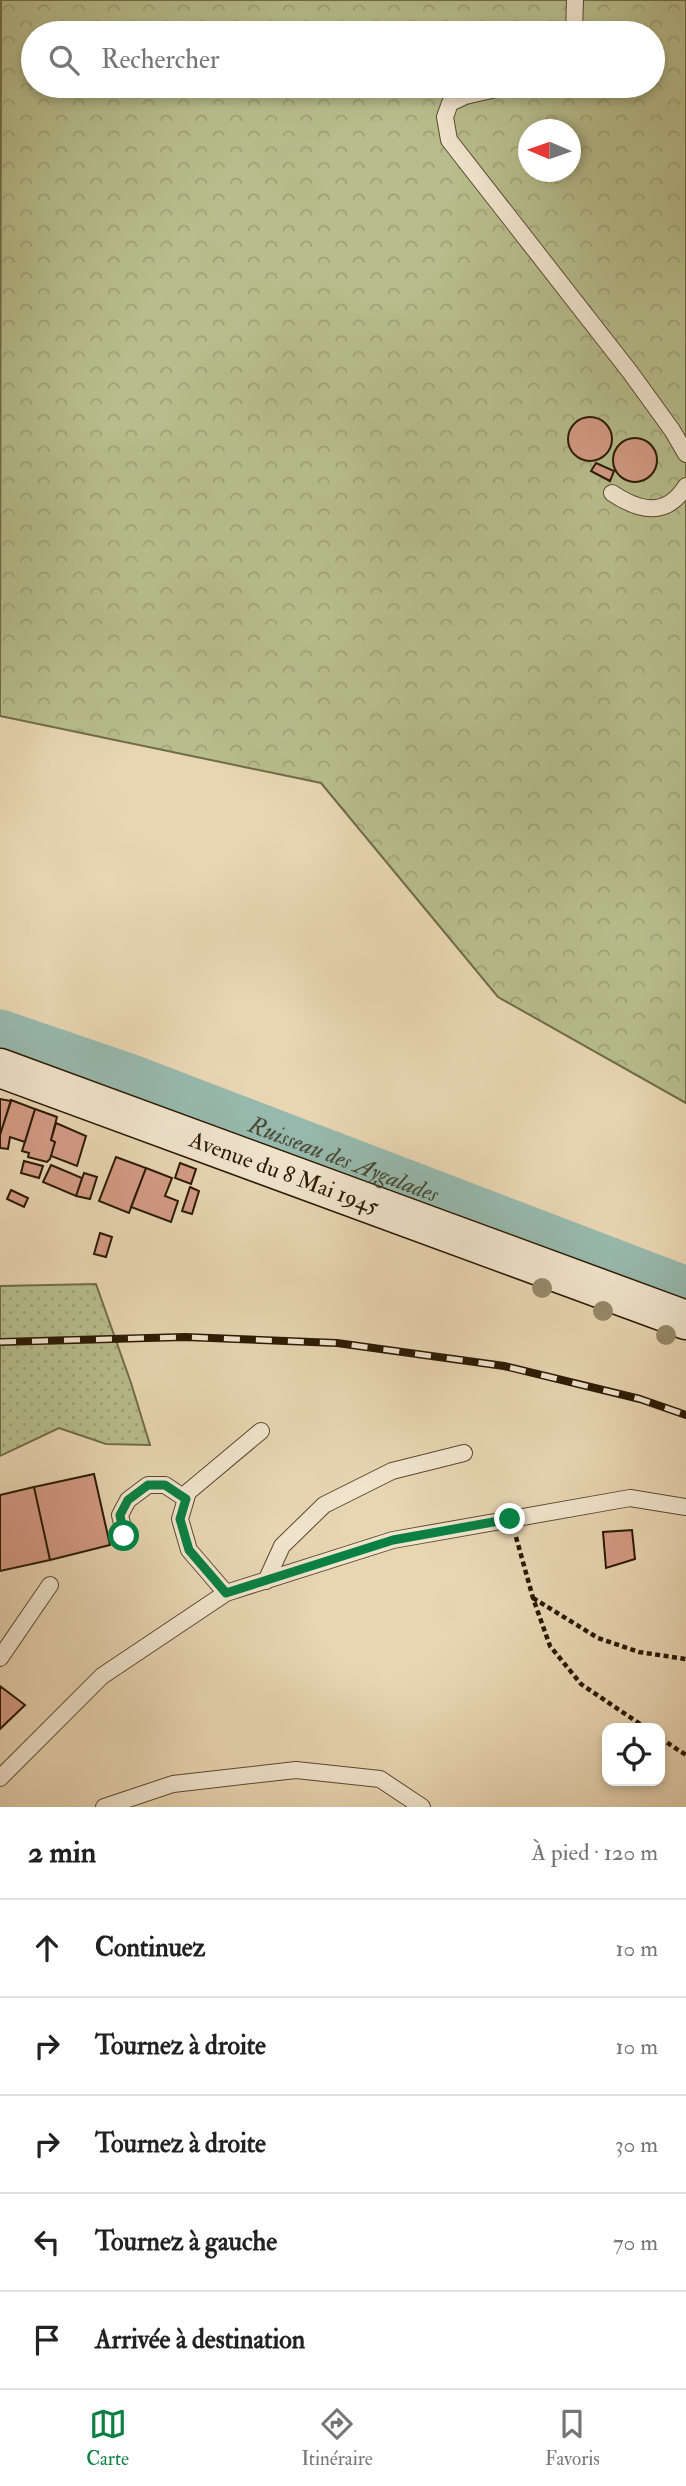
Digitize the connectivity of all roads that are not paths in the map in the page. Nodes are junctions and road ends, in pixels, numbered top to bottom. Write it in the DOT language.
graph roads {
  1 [pos="575,0"];
  2 [pos="574,21"];
  3 [pos="461,98"];
  4 [pos="686,454"];
  5 [pos="686,486"];
  6 [pos="612,493"];
  7 [pos="0,1068"];
  8 [pos="686,1320"];
  9 [pos="261,1431"];
  10 [pos="464,1452"];
  11 [pos="186,1499"];
  12 [pos="686,1507"];
  13 [pos="124,1536"];
  14 [pos="266,1581"];
  15 [pos="50,1585"];
  16 [pos="226,1593"];
  17 [pos="0,1658"];
  18 [pos="0,1778"];
  19 [pos="104,1807"];
  20 [pos="422,1807"];
  1 -- 2 [label="lane"];
  3 -- 4 [label="lane"];
  5 -- 6 [label="lane"];
  7 -- 8 [label="main road, Avenue du 8 Mai 1945"];
  9 -- 11 [label="lane"];
  10 -- 14 [label="lane"];
  11 -- 13 [label="lane"];
  11 -- 16 [label="lane"];
  12 -- 14 [label="lane"];
  14 -- 16 [label="lane"];
  15 -- 17 [label="lane"];
  16 -- 18 [label="lane"];
  19 -- 20 [label="lane"];
}
